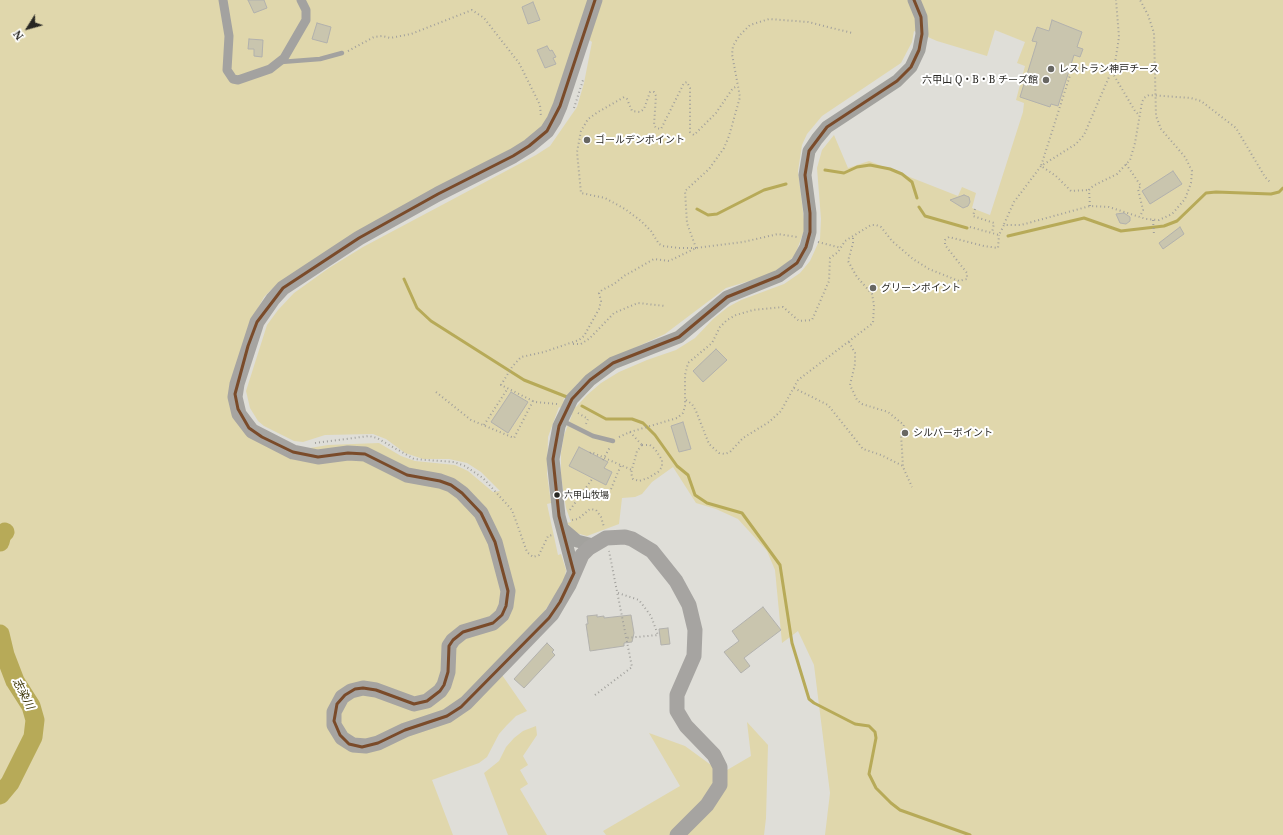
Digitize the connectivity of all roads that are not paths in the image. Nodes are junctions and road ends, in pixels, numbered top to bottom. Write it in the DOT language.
graph roads {
  1 [pos="222,0"];
  2 [pos="301,0"];
  3 [pos="595,0"];
  4 [pos="914,0"];
  5 [pos="342,53"];
  6 [pos="280,62"];
  7 [pos="567,410"];
  8 [pos="612,441"];
  9 [pos="558,532"];
  10 [pos="593,545"];
  11 [pos="574,573"];
  12 [pos="677,835"];
  1 -- 6 [label="street"];
  2 -- 6 [label="street"];
  3 -- 11 [label="main road"];
  4 -- 7 [label="street"];
  5 -- 6 [label="lane"];
  7 -- 8 [label="lane"];
  7 -- 9 [label="street"];
  9 -- 10 [label="street"];
  9 -- 11 [label="street"];
  10 -- 11 [label="main road"];
  10 -- 12 [label="main road"];
}
